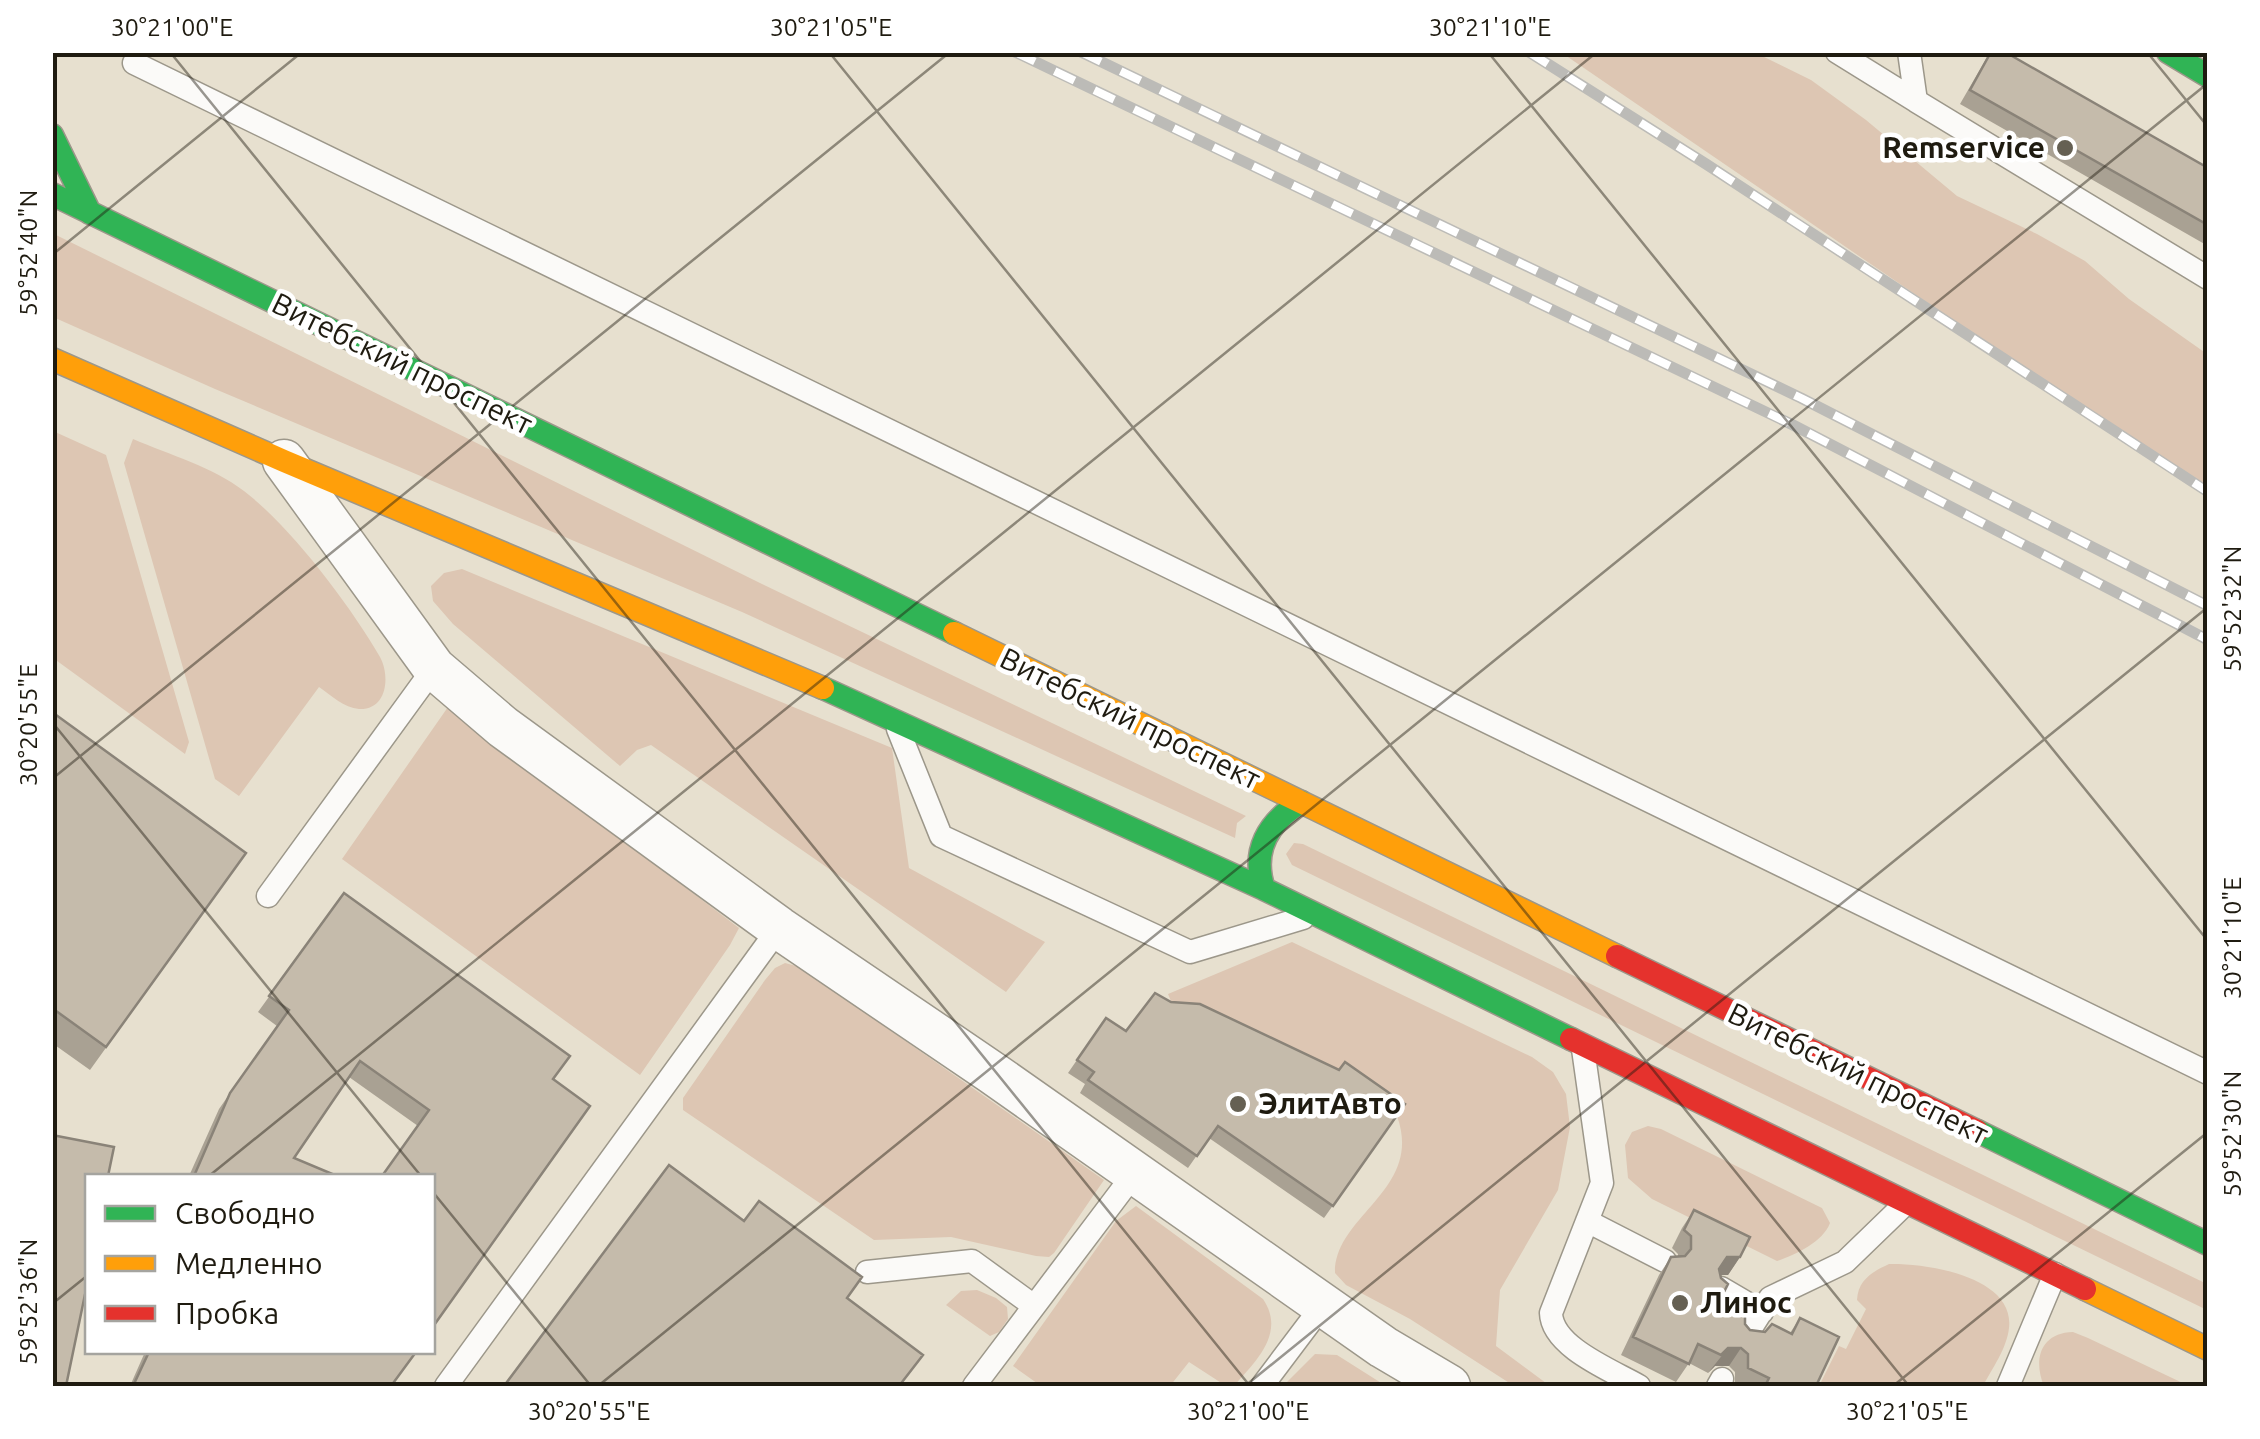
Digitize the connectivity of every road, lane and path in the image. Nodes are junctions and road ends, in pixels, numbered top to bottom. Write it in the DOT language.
graph roads {
  1 [pos="1836,52"];
  2 [pos="1908,52"];
  3 [pos="2168,52"];
  4 [pos="134,63"];
  5 [pos="2208,76"];
  6 [pos="1916,101"];
  7 [pos="52,135"];
  8 [pos="52,194"];
  9 [pos="90,212"];
  10 [pos="2208,278"];
  11 [pos="52,359"];
  12 [pos="284,461"];
  13 [pos="434,668"];
  14 [pos="892,716"];
  15 [pos="1301,802"];
  16 [pos="1264,889"];
  17 [pos="268,896"];
  18 [pos="1312,914"];
  19 [pos="779,928"];
  20 [pos="1582,1045"];
  21 [pos="2208,1073"];
  22 [pos="1134,1174"];
  23 [pos="1906,1204"];
  24 [pos="1587,1220"];
  25 [pos="2208,1244"];
  26 [pos="1665,1261"];
  27 [pos="867,1272"];
  28 [pos="2055,1274"];
  29 [pos="1722,1288"];
  30 [pos="1322,1304"];
  31 [pos="1034,1306"];
  32 [pos="1762,1312"];
  33 [pos="1746,1336"];
  34 [pos="2208,1349"];
  35 [pos="446,1386"];
  36 [pos="974,1386"];
  37 [pos="1262,1386"];
  38 [pos="1450,1386"];
  39 [pos="1639,1386"];
  40 [pos="2008,1386"];
  1 -- 6 [label="lane"];
  2 -- 6 [label="lane"];
  3 -- 5 [label="main road"];
  4 -- 21 [label="lane"];
  6 -- 10 [label="lane"];
  7 -- 9 [label="main road"];
  8 -- 9 [label="main road, Витебский проспект"];
  9 -- 15 [label="main road, Витебский проспект"];
  11 -- 12 [label="main road"];
  12 -- 13 [label="street"];
  12 -- 14 [label="main road"];
  13 -- 17 [label="lane"];
  13 -- 19 [label="street"];
  14 -- 16 [label="main road"];
  14 -- 18 [label="lane"];
  15 -- 16 [label="main road"];
  15 -- 25 [label="main road, Витебский проспект"];
  16 -- 18 [label="main road"];
  18 -- 20 [label="main road"];
  19 -- 22 [label="street"];
  19 -- 35 [label="lane"];
  20 -- 23 [label="main road"];
  20 -- 24 [label="lane"];
  22 -- 30 [label="street"];
  22 -- 31 [label="lane"];
  23 -- 28 [label="main road"];
  23 -- 32 [label="lane"];
  24 -- 26 [label="lane"];
  24 -- 39 [label="lane"];
  27 -- 31 [label="lane"];
  28 -- 34 [label="main road"];
  28 -- 40 [label="lane"];
  29 -- 32 [label="lane"];
  30 -- 37 [label="lane"];
  30 -- 38 [label="street"];
  31 -- 36 [label="lane"];
  32 -- 33 [label="lane"];
}
